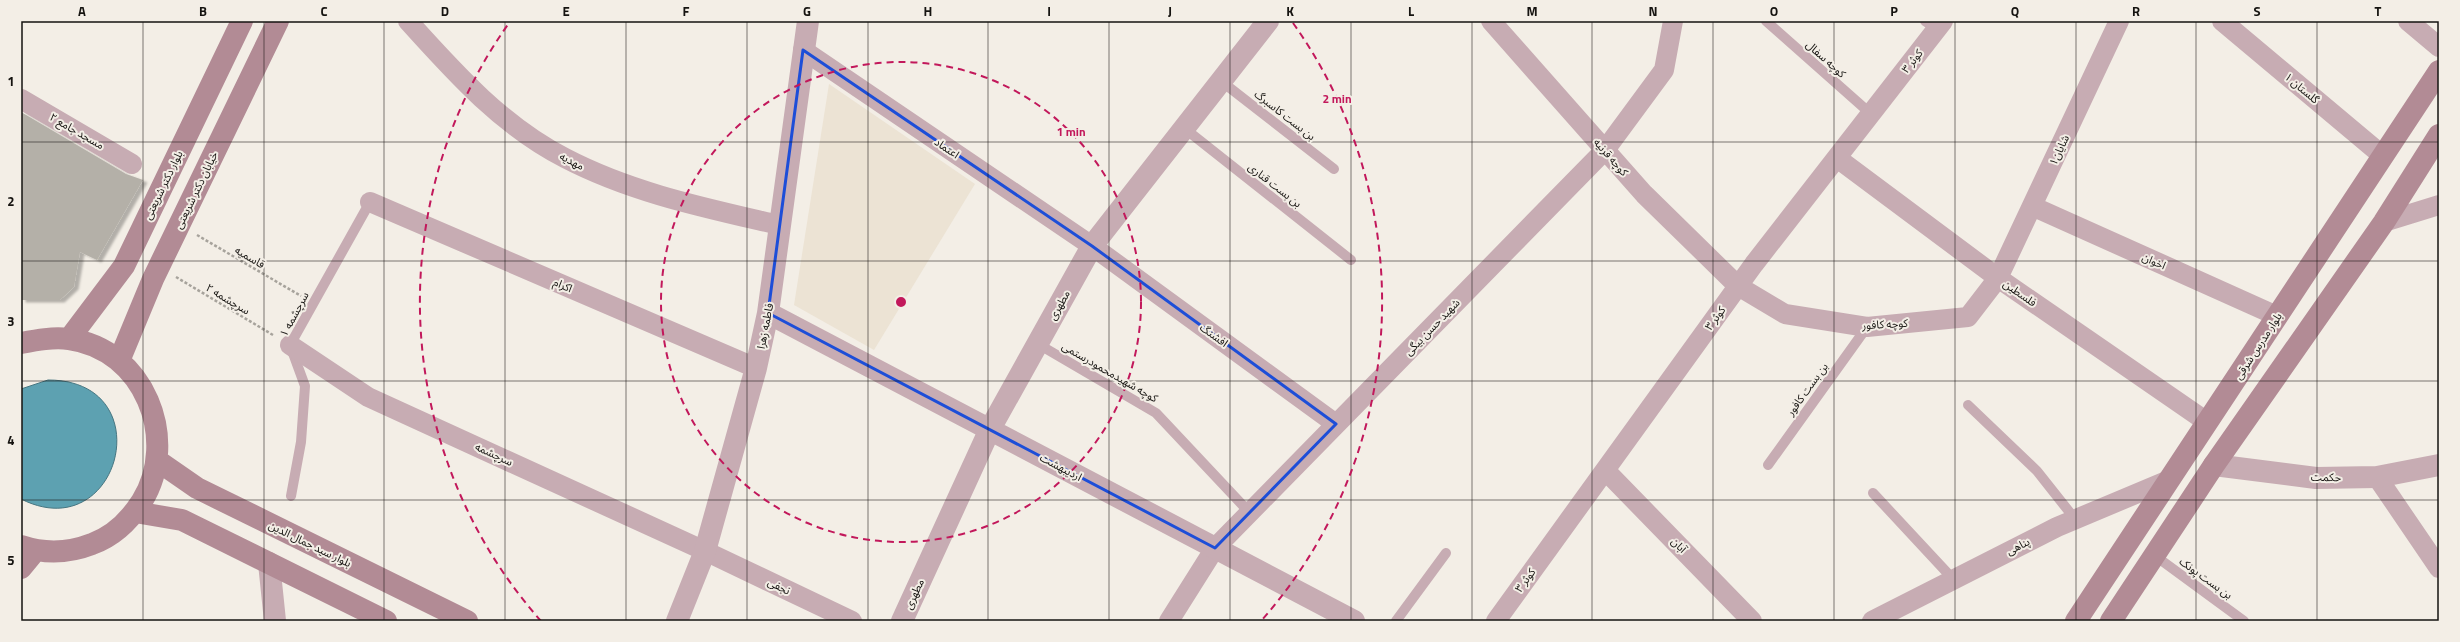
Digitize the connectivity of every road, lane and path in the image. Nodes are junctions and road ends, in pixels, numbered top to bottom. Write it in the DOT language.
graph roads {
  1 [pos="242,21"];
  2 [pos="278,21"];
  3 [pos="408,21"];
  4 [pos="808,21"];
  5 [pos="1268,21"];
  6 [pos="1491,21"];
  7 [pos="1673,21"];
  8 [pos="1766,21"];
  9 [pos="2120,21"];
  10 [pos="2222,21"];
  11 [pos="2408,21"];
  12 [pos="1935,24"];
  13 [pos="2439,48"];
  14 [pos="803,50"];
  15 [pos="2439,71"];
  16 [pos="1221,81"];
  17 [pos="21,99"];
  18 [pos="1870,114"];
  19 [pos="1184,128"];
  20 [pos="2439,135"];
  21 [pos="1605,150"];
  22 [pos="2383,156"];
  23 [pos="1837,158"];
  24 [pos="132,164"];
  25 [pos="1334,168"];
  26 [pos="370,202"];
  27 [pos="2439,205"];
  28 [pos="2032,206"];
  29 [pos="2384,222"];
  30 [pos="180,224"];
  31 [pos="778,225"];
  32 [pos="1092,246"];
  33 [pos="1351,260"];
  34 [pos="159,267"];
  35 [pos="1998,278"];
  36 [pos="1738,286"];
  37 [pos="313,303"];
  38 [pos="768,313"];
  39 [pos="2277,316"];
  40 [pos="1867,327"];
  41 [pos="69,339"];
  42 [pos="21,343"];
  43 [pos="1038,344"];
  44 [pos="290,345"];
  45 [pos="119,361"];
  46 [pos="756,368"];
  47 [pos="1968,405"];
  48 [pos="2207,422"];
  49 [pos="1336,424"];
  50 [pos="990,429"];
  51 [pos="158,461"];
  52 [pos="1768,465"];
  53 [pos="2214,465"];
  54 [pos="2439,465"];
  55 [pos="1605,470"];
  56 [pos="2377,477"];
  57 [pos="2169,480"];
  58 [pos="1873,492"];
  59 [pos="292,496"];
  60 [pos="135,512"];
  61 [pos="1249,512"];
  62 [pos="2075,519"];
  63 [pos="1215,548"];
  64 [pos="28,549"];
  65 [pos="705,551"];
  66 [pos="1446,553"];
  67 [pos="2154,555"];
  68 [pos="269,563"];
  69 [pos="21,568"];
  70 [pos="2439,568"];
  71 [pos="1953,580"];
  72 [pos="275,621"];
  73 [pos="386,621"];
  74 [pos="467,621"];
  75 [pos="677,621"];
  76 [pos="852,621"];
  77 [pos="902,621"];
  78 [pos="1169,621"];
  79 [pos="1354,621"];
  80 [pos="1396,621"];
  81 [pos="1496,621"];
  82 [pos="1752,621"];
  83 [pos="1872,621"];
  84 [pos="2076,621"];
  85 [pos="2110,621"];
  86 [pos="2244,621"];
  1 -- 41 [label="main road, بلوار دکتر شریعتی"];
  2 -- 30 [label="main road, خیابان دکتر شریعتی"];
  3 -- 31 [label="street, مهدیه"];
  4 -- 14 [label="street, فاطمه زهرا"];
  5 -- 16 [label="street, مطهری"];
  6 -- 21 [label="street, کوچه قرنیه"];
  7 -- 21 [label="street, شهید حسن بیگی"];
  8 -- 18 [label="lane, کوچه سفال"];
  9 -- 28 [label="street, شایان۱"];
  10 -- 22 [label="street, گلستان ۱"];
  11 -- 13 [label="street"];
  12 -- 18 [label="street, کوثر ۳"];
  14 -- 31 [label="street, فاطمه زهرا"];
  14 -- 32 [label="street, اعتماد"];
  15 -- 22 [label="main road, بلوار مدرس شرقی"];
  16 -- 19 [label="street, مطهری"];
  16 -- 25 [label="lane, بن بست کاسبرگ"];
  17 -- 24 [label="street, مسجد جامع ۲"];
  18 -- 23 [label="street, کوثر ۳"];
  19 -- 32 [label="street, مطهری"];
  19 -- 33 [label="lane, بن بست قناری"];
  20 -- 29 [label="main road"];
  21 -- 36 [label="street, کوچه قرنیه"];
  21 -- 49 [label="street, شهید حسن بیگی"];
  22 -- 39 [label="main road, بلوار مدرس شرقی"];
  23 -- 35 [label="street, فلسطین"];
  23 -- 36 [label="street, کوثر ۳"];
  26 -- 37 [label="lane, سرچشمه ۱"];
  26 -- 46 [label="street, اکرام"];
  27 -- 29 [label="street"];
  28 -- 35 [label="street, شایان۱"];
  28 -- 39 [label="street, اخوان"];
  29 -- 53 [label="main road"];
  30 -- 34 [label="main road, خیابان دکتر شریعتی"];
  30 -- 37 [label="path, قاسمیه"];
  31 -- 38 [label="street, فاطمه زهرا"];
  32 -- 43 [label="street, مطهری"];
  32 -- 49 [label="street, افشنگ"];
  34 -- 44 [label="path, سرچشمه ۲"];
  34 -- 45 [label="main road, خیابان دکتر شریعتی"];
  35 -- 40 [label="street, کوچه کافور"];
  35 -- 48 [label="street, فلسطین"];
  36 -- 40 [label="street, کوچه کافور"];
  36 -- 55 [label="street, کوثر ۳"];
  37 -- 44 [label="lane, سرچشمه ۱"];
  38 -- 46 [label="street, فاطمه زهرا"];
  38 -- 50 [label="street, اردیبهشت"];
  39 -- 48 [label="main road, بلوار مدرس شرقی"];
  40 -- 52 [label="lane, بن بست کافور"];
  41 -- 42 [label="main road"];
  41 -- 45 [label="main road"];
  43 -- 50 [label="street, مطهری"];
  43 -- 61 [label="lane, کوچه شهیدمحمودرستمی"];
  44 -- 59 [label="lane, سرچشمه ۱"];
  44 -- 65 [label="street, سرچشمه"];
  45 -- 51 [label="main road"];
  46 -- 65 [label="street, فاطمه زهرا"];
  47 -- 62 [label="lane"];
  48 -- 57 [label="main road, بلوار مدرس شرقی"];
  49 -- 61 [label="street, شهید حسن بیگی"];
  50 -- 63 [label="street, اردیبهشت"];
  50 -- 77 [label="street, مطهری"];
  51 -- 60 [label="main road"];
  51 -- 74 [label="main road, بلوار سید جمال الدین"];
  53 -- 56 [label="street, حکمت"];
  53 -- 67 [label="main road"];
  54 -- 56 [label="street, حکمت"];
  55 -- 81 [label="street, کوثر ۳"];
  55 -- 82 [label="street, آبان"];
  56 -- 70 [label="street"];
  57 -- 62 [label="street, پناهی"];
  57 -- 84 [label="main road, بلوار مدرس شرقی"];
  58 -- 71 [label="lane"];
  60 -- 64 [label="main road"];
  60 -- 68 [label="main road"];
  61 -- 63 [label="street, شهید حسن بیگی"];
  62 -- 71 [label="street, پناهی"];
  63 -- 78 [label="street, شهید حسن بیگی"];
  63 -- 79 [label="street, اردیبهشت"];
  64 -- 69 [label="main road"];
  65 -- 75 [label="street, فاطمه زهرا"];
  65 -- 76 [label="street, نجفی"];
  66 -- 80 [label="lane"];
  67 -- 85 [label="main road"];
  67 -- 86 [label="lane, بن بست پونک"];
  68 -- 72 [label="street"];
  68 -- 73 [label="main road"];
  71 -- 83 [label="street, پناهی"];
}
